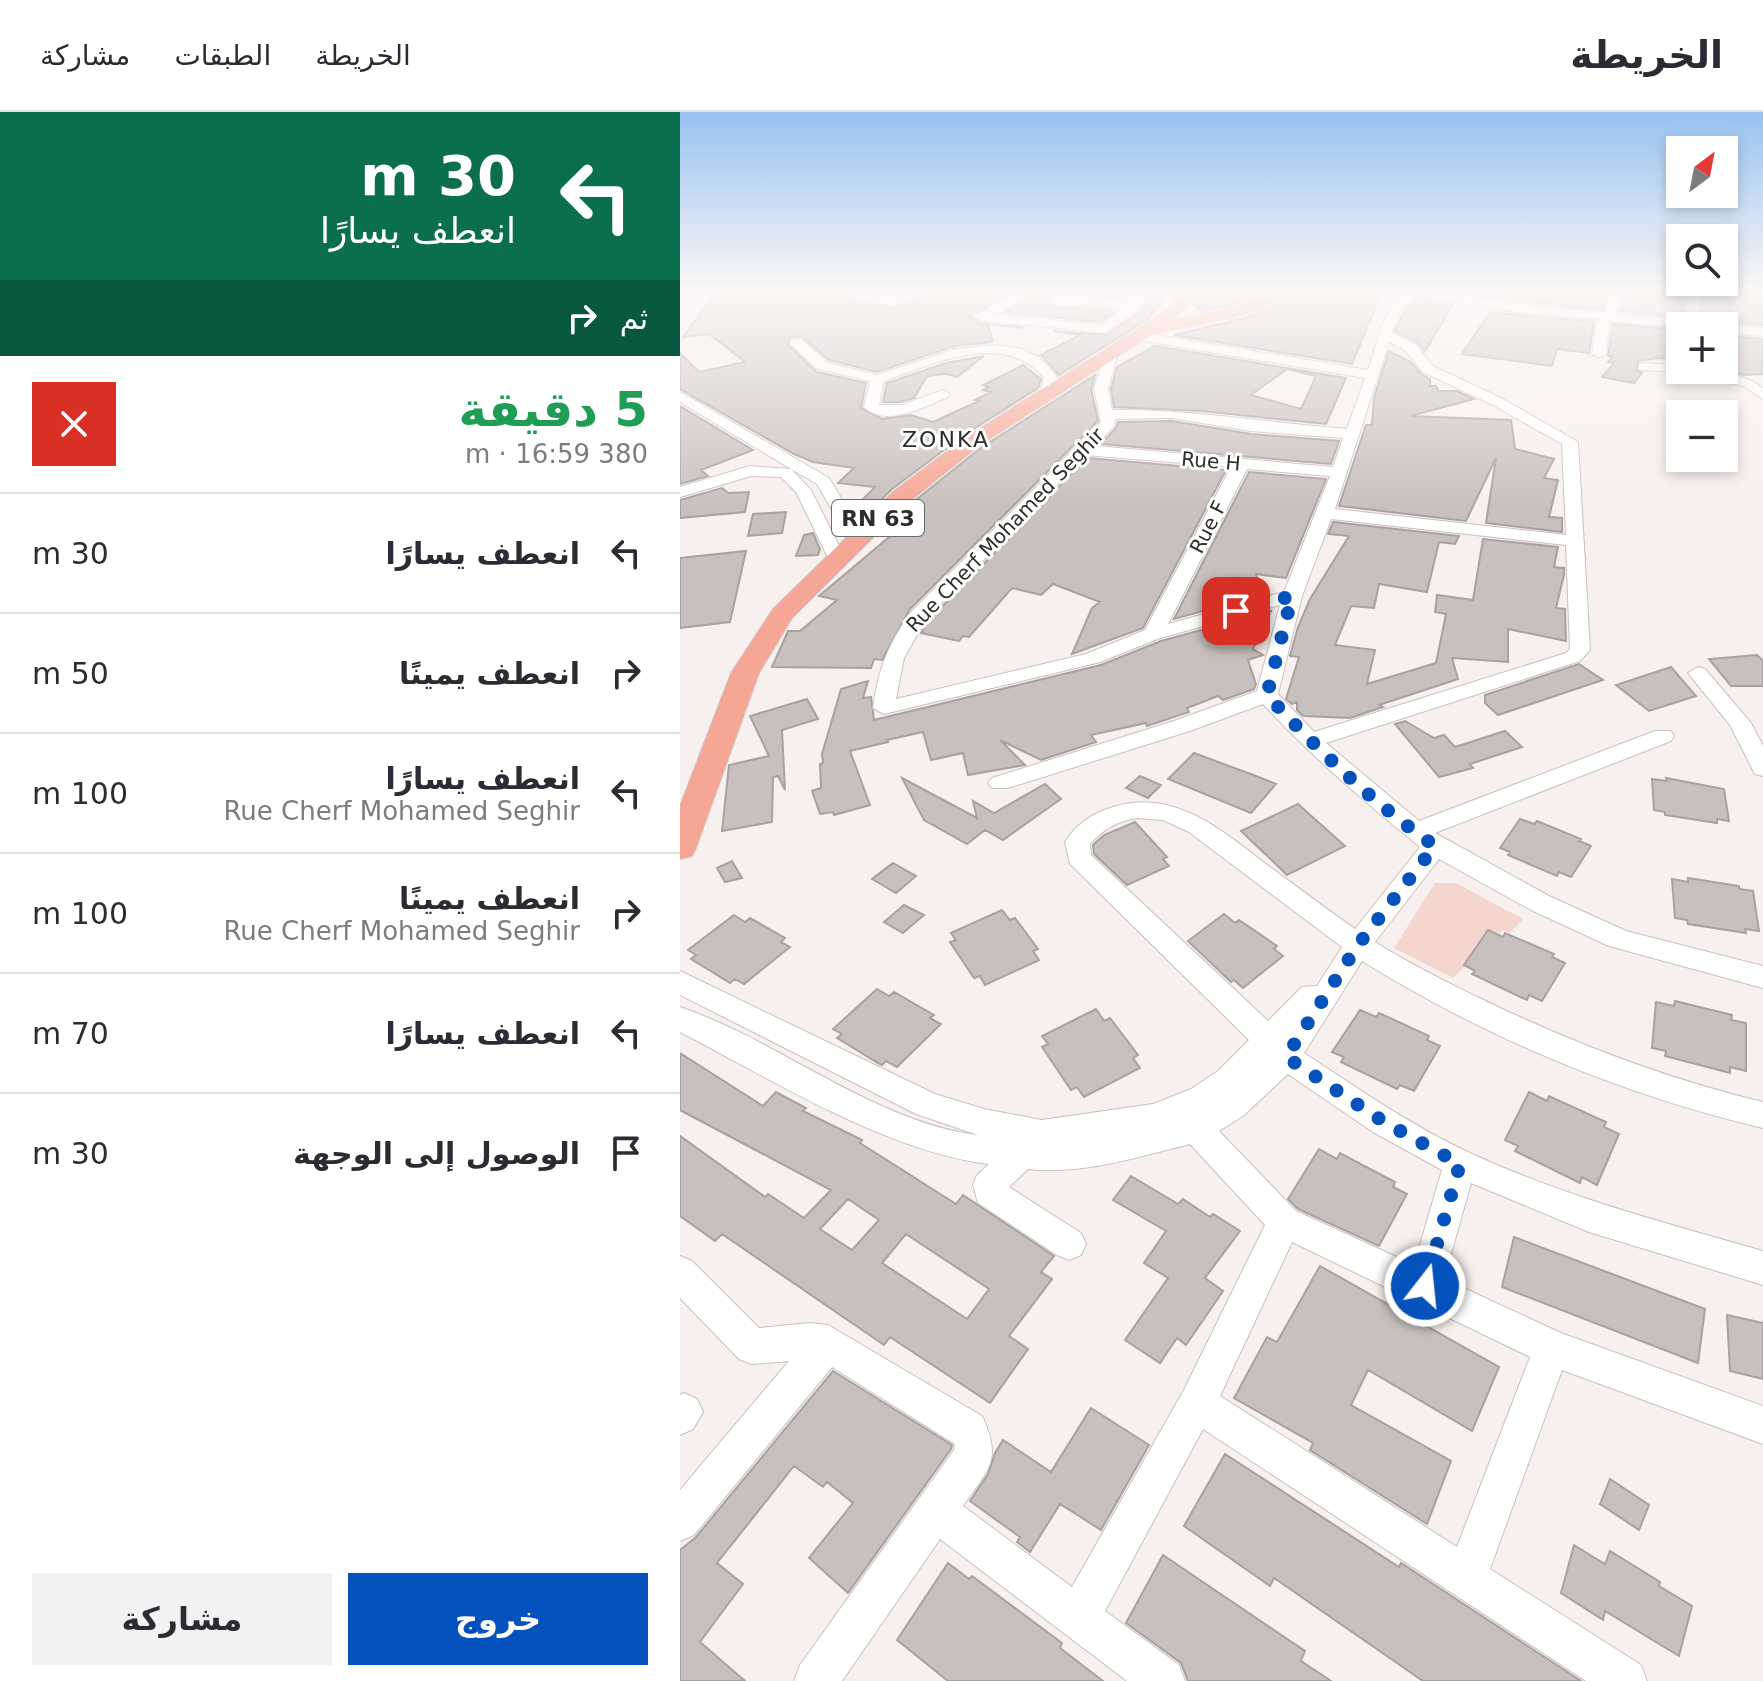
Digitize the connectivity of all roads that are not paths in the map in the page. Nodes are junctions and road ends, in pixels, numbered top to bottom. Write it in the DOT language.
graph roads {
  1 [pos="819,362"];
  2 [pos="927,362"];
  3 [pos="1036,362"];
  4 [pos="1050,362"];
  5 [pos="1096,362"];
  6 [pos="1107,362"];
  7 [pos="1300,362"];
  8 [pos="1376,362"];
  9 [pos="1423,362"];
  10 [pos="1644,367"];
  11 [pos="1666,368"];
  12 [pos="1372,375"];
  13 [pos="878,379"];
  14 [pos="1738,381"];
  15 [pos="1054,389"];
  16 [pos="943,394"];
  17 [pos="1763,395"];
  18 [pos="680,396"];
  19 [pos="1106,415"];
  20 [pos="1352,434"];
  21 [pos="1084,450"];
  22 [pos="1241,464"];
  23 [pos="1339,472"];
  24 [pos="680,492"];
  25 [pos="1325,513"];
  26 [pos="857,539"];
  27 [pos="1575,541"];
  28 [pos="836,558"];
  29 [pos="1292,596"];
  30 [pos="1153,634"];
  31 [pos="1698,673"];
  32 [pos="1267,695"];
  33 [pos="1663,736"];
  34 [pos="1310,741"];
  35 [pos="1763,769"];
  36 [pos="1000,783"];
  37 [pos="1424,839"];
  38 [pos="680,848"];
  39 [pos="1358,945"];
  40 [pos="1763,977"];
  41 [pos="680,982"];
  42 [pos="680,1019"];
  43 [pos="1278,1048"];
  44 [pos="1763,1115"];
  45 [pos="1196,1129"];
  46 [pos="1030,1145"];
  47 [pos="1460,1164"];
  48 [pos="1284,1222"];
  49 [pos="1069,1244"];
  50 [pos="1763,1268"];
  51 [pos="680,1273"];
  52 [pos="1425,1286"];
  53 [pos="828,1343"];
  54 [pos="1552,1348"];
  55 [pos="1197,1403"];
  56 [pos="1763,1425"];
  57 [pos="937,1512"];
  58 [pos="680,1521"];
  59 [pos="1466,1577"];
  60 [pos="1079,1617"];
  61 [pos="816,1681"];
  62 [pos="1163,1681"];
  63 [pos="1625,1681"];
  1 -- 13 [label="street"];
  2 -- 13 [label="street"];
  3 -- 15 [label="street"];
  4 -- 15 [label="street"];
  5 -- 15 [label="main road, RN 63"];
  6 -- 19 [label="street, Rue Cherf Mohamed Seghir"];
  7 -- 12 [label="street"];
  8 -- 12 [label="street"];
  9 -- 27 [label="street"];
  10 -- 11 [label="street"];
  12 -- 20 [label="street"];
  13 -- 16 [label="street"];
  14 -- 17 [label="street"];
  15 -- 26 [label="main road, RN 63"];
  18 -- 26 [label="street"];
  19 -- 20 [label="street"];
  19 -- 21 [label="street, Rue Cherf Mohamed Seghir"];
  20 -- 23 [label="street"];
  21 -- 22 [label="street, Rue H"];
  21 -- 30 [label="street, Rue Cherf Mohamed Seghir"];
  22 -- 23 [label="street, Rue H"];
  22 -- 30 [label="street, Rue F"];
  23 -- 25 [label="street"];
  24 -- 28 [label="street"];
  25 -- 27 [label="street"];
  25 -- 29 [label="street"];
  26 -- 28 [label="main road, RN 63"];
  27 -- 34 [label="street"];
  28 -- 38 [label="main road, RN 63"];
  29 -- 30 [label="street"];
  29 -- 32 [label="street"];
  31 -- 35 [label="street"];
  32 -- 34 [label="street"];
  32 -- 36 [label="street"];
  33 -- 37 [label="street"];
  34 -- 37 [label="street"];
  37 -- 39 [label="street"];
  37 -- 40 [label="street"];
  39 -- 43 [label="street"];
  39 -- 43 [label="street"];
  39 -- 44 [label="street"];
  41 -- 46 [label="street"];
  42 -- 46 [label="street"];
  43 -- 45 [label="street"];
  43 -- 46 [label="street"];
  43 -- 47 [label="street"];
  45 -- 46 [label="street"];
  45 -- 48 [label="street"];
  46 -- 49 [label="street"];
  47 -- 50 [label="street"];
  47 -- 52 [label="street"];
  48 -- 52 [label="street"];
  48 -- 55 [label="street"];
  51 -- 53 [label="street"];
  52 -- 54 [label="street"];
  53 -- 57 [label="street"];
  53 -- 58 [label="street"];
  54 -- 56 [label="street"];
  54 -- 59 [label="street"];
  55 -- 59 [label="street"];
  55 -- 60 [label="street"];
  57 -- 60 [label="street"];
  57 -- 61 [label="street"];
  59 -- 63 [label="street"];
  60 -- 62 [label="street"];
}
